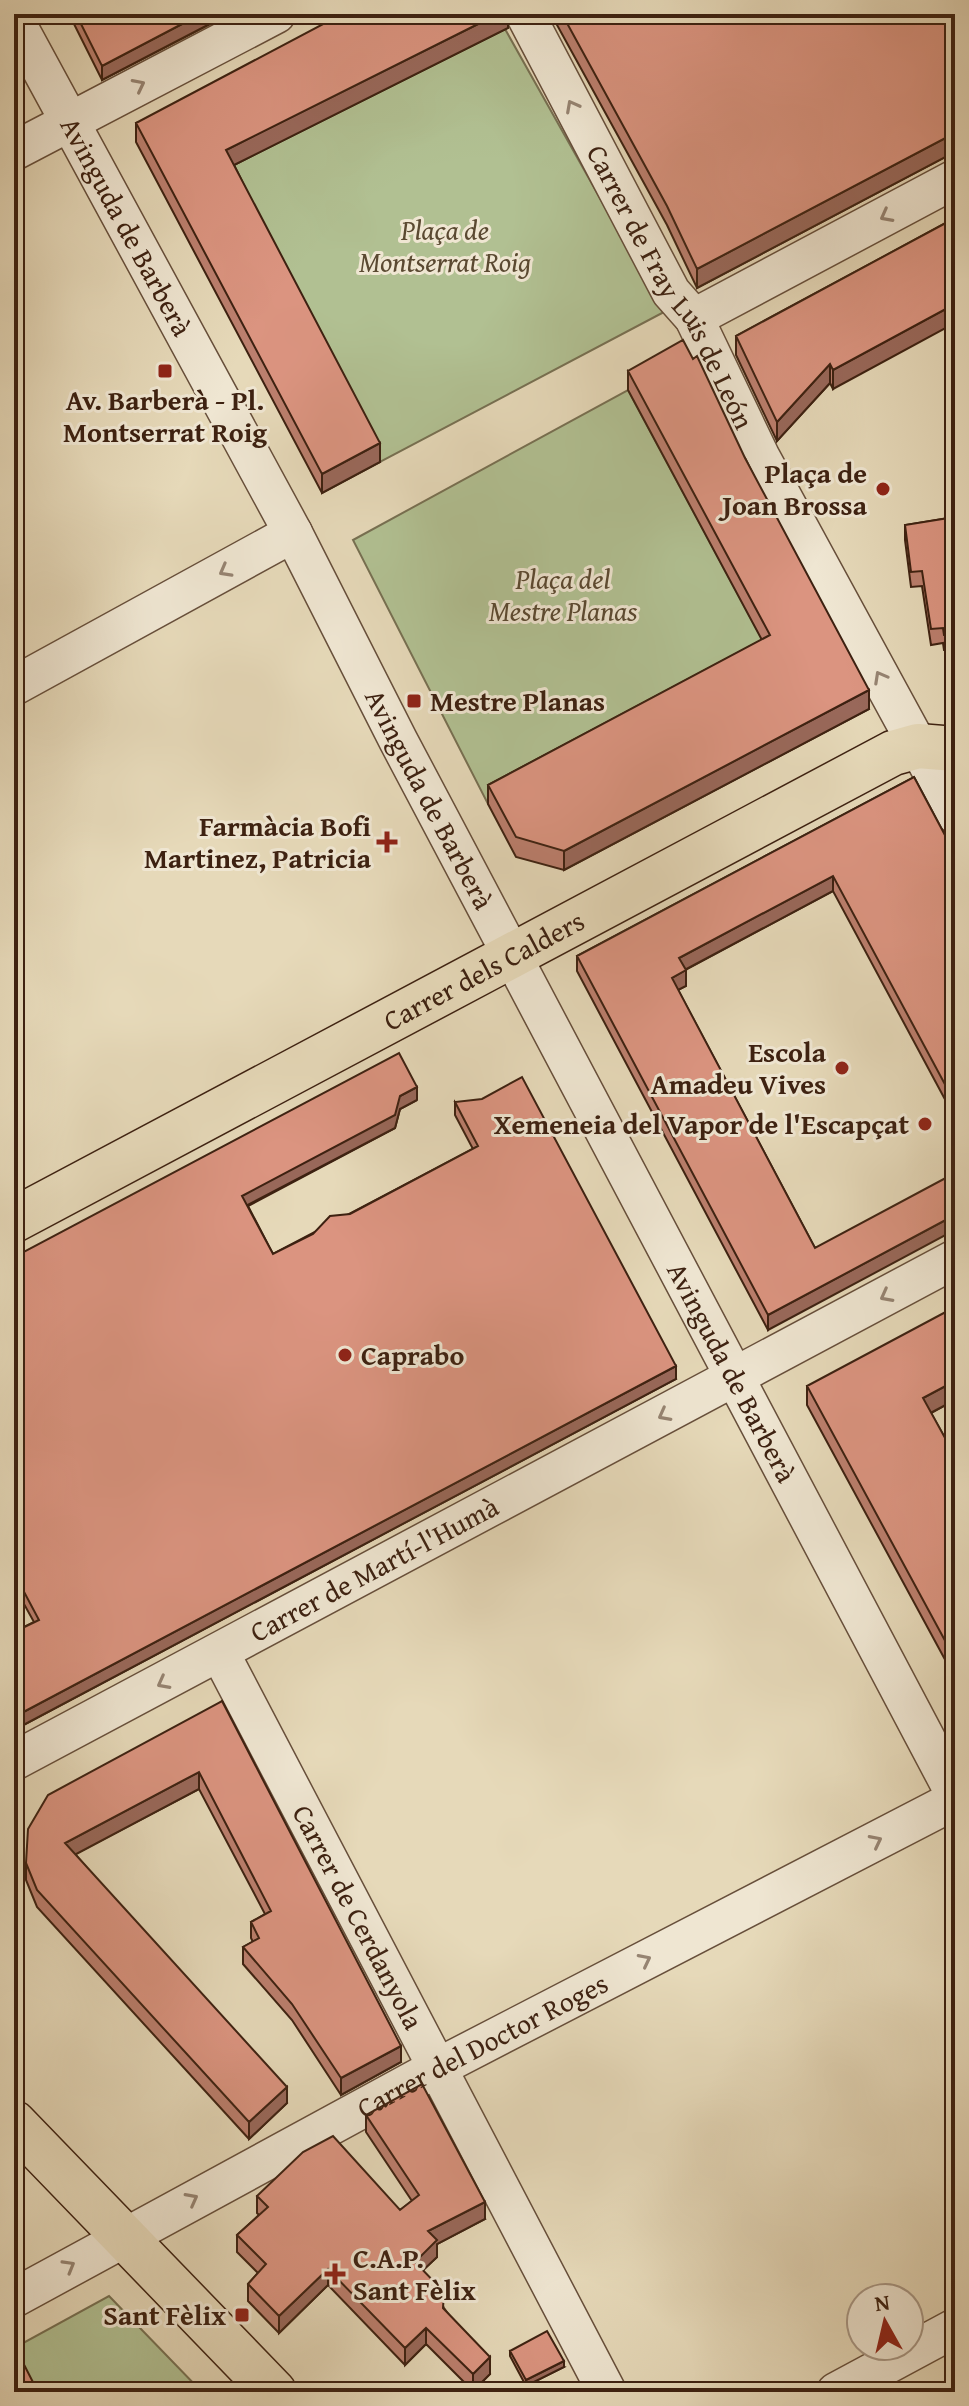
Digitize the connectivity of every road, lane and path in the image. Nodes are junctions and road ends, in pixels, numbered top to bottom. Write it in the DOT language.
graph roads {
  1 [pos="276,14"];
  2 [pos="525,14"];
  3 [pos="14,19"];
  4 [pos="69,121"];
  5 [pos="14,151"];
  6 [pos="955,179"];
  7 [pos="694,318"];
  8 [pos="293,533"];
  9 [pos="14,686"];
  10 [pos="943,741"];
  11 [pos="955,814"];
  12 [pos="512,956"];
  13 [pos="14,1220"];
  14 [pos="955,1259"];
  15 [pos="733,1378"];
  16 [pos="220,1653"];
  17 [pos="14,1761"];
  18 [pos="955,1797"];
  19 [pos="435,2069"];
  20 [pos="14,2123"];
  21 [pos="123,2235"];
  22 [pos="14,2298"];
  23 [pos="955,2328"];
  24 [pos="274,2392"];
  25 [pos="607,2392"];
  26 [pos="836,2392"];
  4 -- 1 [label="street, one-way"];
  7 -- 2 [label="street, Carrer de Fray Luis de León, one-way"];
  3 -- 4 [label="street, Avinguda de Barberà"];
  4 -- 5 [label="street"];
  4 -- 8 [label="street, Avinguda de Barberà"];
  6 -- 7 [label="street, one-way"];
  10 -- 7 [label="street, Carrer de Fray Luis de León, one-way"];
  8 -- 9 [label="street, one-way"];
  8 -- 12 [label="street, Avinguda de Barberà"];
  10 -- 11 [label="street, Carrer de Fray Luis de León"];
  10 -- 12 [label="main road, Carrer dels Calders"];
  12 -- 13 [label="main road, Carrer dels Calders"];
  12 -- 15 [label="street, Avinguda de Barberà"];
  14 -- 15 [label="street, Carrer de Martí-l'Humà, one-way"];
  15 -- 16 [label="street, Carrer de Martí-l'Humà, one-way"];
  15 -- 18 [label="street, Avinguda de Barberà"];
  16 -- 17 [label="street, Carrer de Martí-l'Humà, one-way"];
  16 -- 19 [label="street, Carrer de Cerdanyola"];
  19 -- 18 [label="street, Carrer del Doctor Roges, one-way"];
  21 -- 19 [label="street, Carrer del Doctor Roges, one-way"];
  19 -- 25 [label="street, Carrer de Cerdanyola"];
  20 -- 21 [label="main road"];
  22 -- 21 [label="street, Carrer del Doctor Roges, one-way"];
  21 -- 24 [label="main road"];
  23 -- 26 [label="street"];
}
